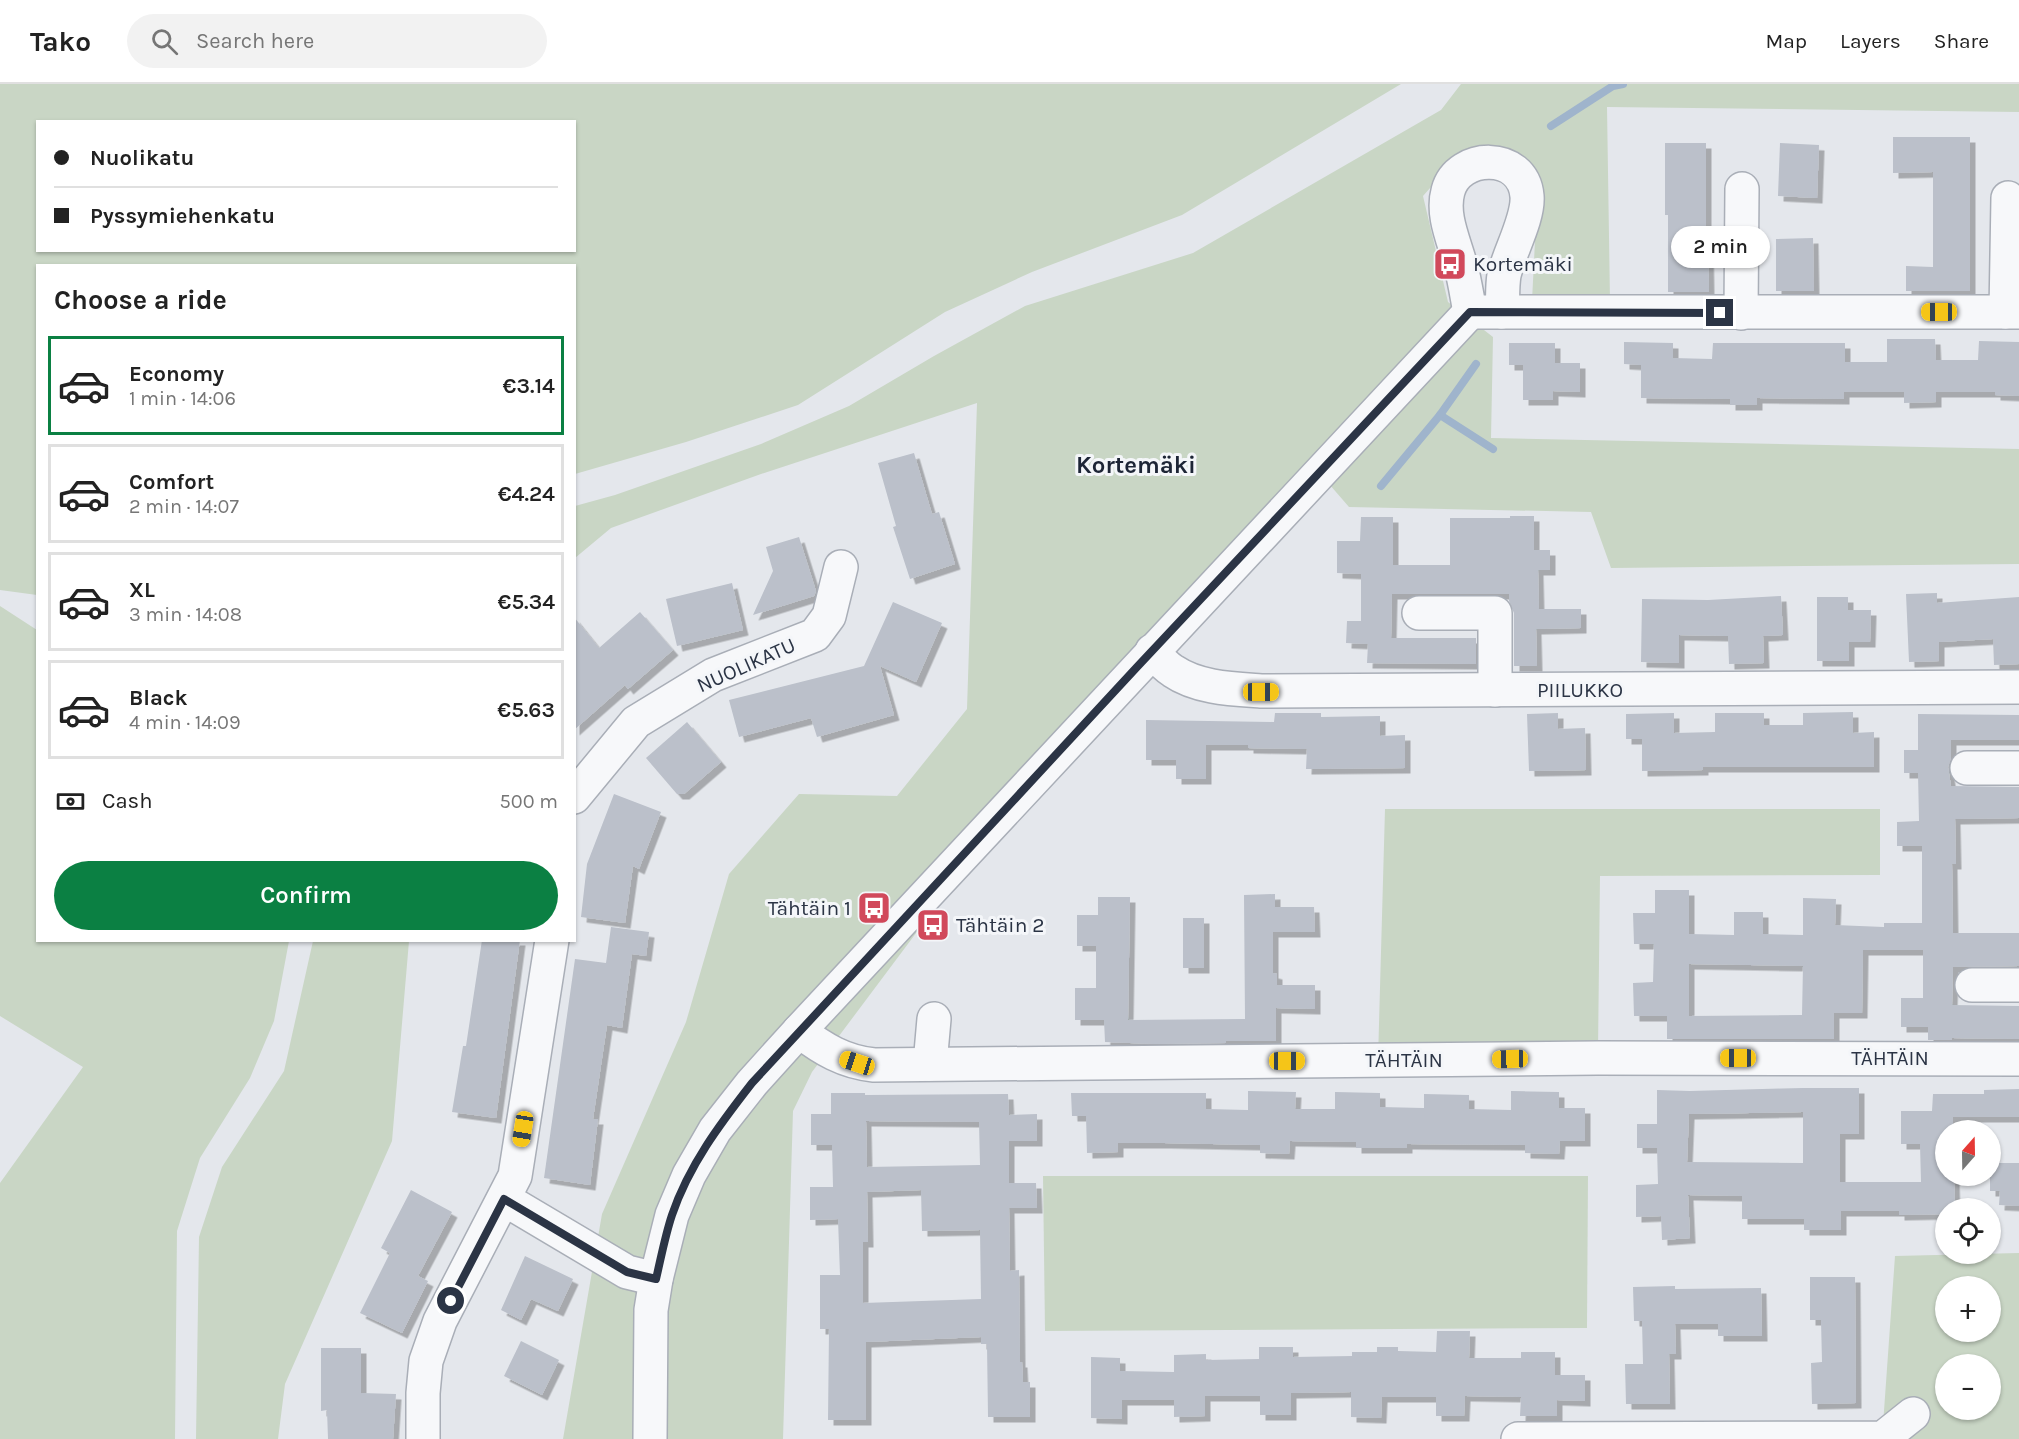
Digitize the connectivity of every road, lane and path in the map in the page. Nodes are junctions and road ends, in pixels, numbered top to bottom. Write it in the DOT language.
graph roads {
  1 [pos="1742,189"];
  2 [pos="2008,198"];
  3 [pos="1470,312"];
  4 [pos="1502,312"];
  5 [pos="2013,312"];
  6 [pos="1741,313"];
  7 [pos="841,567"];
  8 [pos="1419,613"];
  9 [pos="1152,651"];
  10 [pos="2019,687"];
  11 [pos="1495,690"];
  12 [pos="1967,768"];
  13 [pos="2019,768"];
  14 [pos="576,795"];
  15 [pos="552,942"];
  16 [pos="1972,985"];
  17 [pos="2019,985"];
  18 [pos="934,1019"];
  19 [pos="799,1031"];
  20 [pos="2019,1059"];
  21 [pos="930,1064"];
  22 [pos="504,1199"];
  23 [pos="656,1279"];
  24 [pos="1913,1414"];
  25 [pos="423,1439"];
  26 [pos="650,1439"];
  27 [pos="1518,1439"];
  1 -- 6 [label="street"];
  2 -- 5 [label="street"];
  3 -- 4 [label="street"];
  3 -- 4 [label="street"];
  3 -- 9 [label="street"];
  4 -- 6 [label="street"];
  5 -- 6 [label="street"];
  7 -- 14 [label="street, NUOLIKATU"];
  8 -- 11 [label="street"];
  9 -- 11 [label="street, PIILUKKO"];
  9 -- 19 [label="street"];
  10 -- 11 [label="street, PIILUKKO"];
  12 -- 13 [label="street"];
  15 -- 22 [label="street"];
  16 -- 17 [label="street"];
  18 -- 21 [label="street"];
  19 -- 21 [label="street, TÄHTÄIN"];
  19 -- 23 [label="street"];
  20 -- 21 [label="street, TÄHTÄIN"];
  22 -- 23 [label="street"];
  22 -- 25 [label="street"];
  23 -- 26 [label="street"];
  24 -- 27 [label="street"];
}
